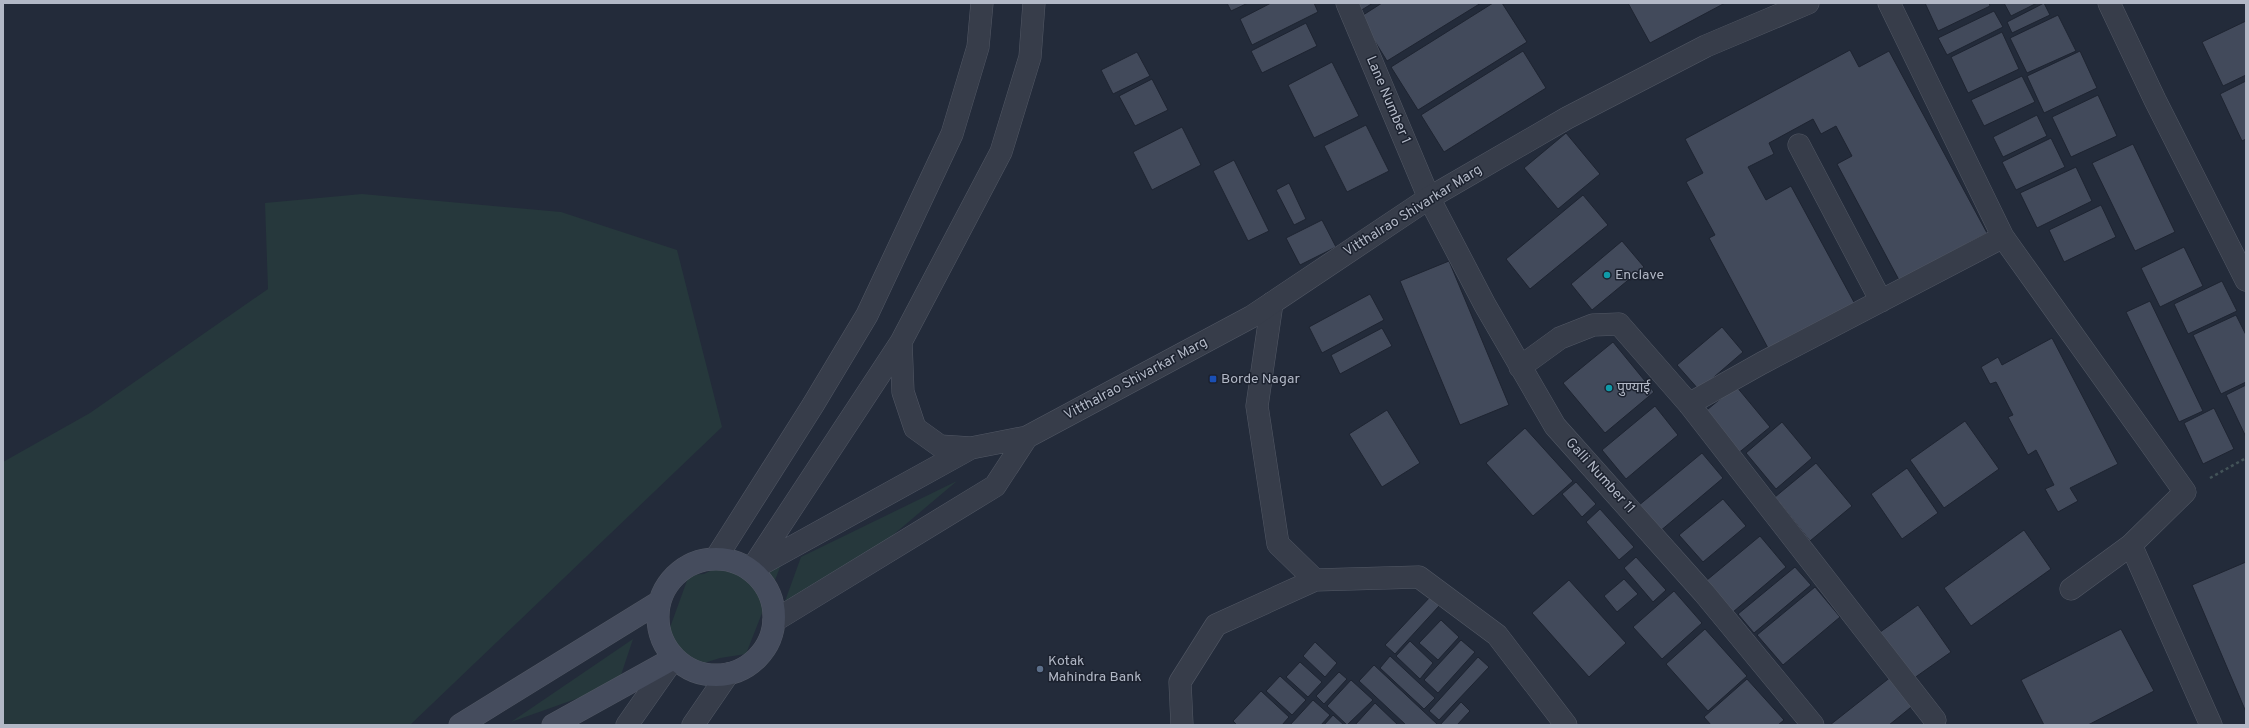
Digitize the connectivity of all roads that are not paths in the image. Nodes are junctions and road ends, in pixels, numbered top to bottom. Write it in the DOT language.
graph roads {
  1 [pos="982,3"];
  2 [pos="1034,3"];
  3 [pos="1347,3"];
  4 [pos="1808,3"];
  5 [pos="1889,3"];
  6 [pos="2109,3"];
  7 [pos="1799,145"];
  8 [pos="1429,198"];
  9 [pos="2003,237"];
  10 [pos="2246,280"];
  11 [pos="1881,301"];
  12 [pos="1272,303"];
  13 [pos="901,342"];
  14 [pos="1520,367"];
  15 [pos="1689,404"];
  16 [pos="1027,437"];
  17 [pos="971,448"];
  18 [pos="2131,545"];
  19 [pos="716,558"];
  20 [pos="751,570"];
  21 [pos="1315,580"];
  22 [pos="2071,589"];
  23 [pos="659,602"];
  24 [pos="774,621"];
  25 [pos="674,658"];
  26 [pos="728,674"];
  27 [pos="1935,720"];
  28 [pos="460,725"];
  29 [pos="553,725"];
  30 [pos="626,725"];
  31 [pos="693,725"];
  32 [pos="1182,725"];
  33 [pos="1566,725"];
  34 [pos="1813,725"];
  35 [pos="2211,725"];
  1 -- 19 [label="street"];
  2 -- 13 [label="street"];
  3 -- 8 [label="street, Lane Number 1"];
  4 -- 8 [label="street, Vitthalrao Shivarkar Marg"];
  5 -- 9 [label="street"];
  6 -- 10 [label="street"];
  7 -- 11 [label="street"];
  8 -- 12 [label="street, Vitthalrao Shivarkar Marg"];
  8 -- 14 [label="street, Galli Number 11"];
  9 -- 11 [label="street"];
  9 -- 18 [label="street"];
  11 -- 15 [label="street"];
  12 -- 16 [label="street, Vitthalrao Shivarkar Marg"];
  12 -- 21 [label="street"];
  13 -- 17 [label="street"];
  13 -- 20 [label="street"];
  14 -- 15 [label="street"];
  14 -- 34 [label="street, Galli Number 11"];
  15 -- 27 [label="street"];
  16 -- 17 [label="street"];
  16 -- 24 [label="street"];
  17 -- 20 [label="street"];
  18 -- 22 [label="street"];
  18 -- 35 [label="street"];
  19 -- 20 [label="main road"];
  19 -- 23 [label="main road"];
  20 -- 24 [label="main road"];
  21 -- 32 [label="street"];
  21 -- 33 [label="street"];
  23 -- 25 [label="main road"];
  23 -- 28 [label="main road"];
  24 -- 26 [label="main road"];
  25 -- 26 [label="main road"];
  25 -- 29 [label="main road"];
  25 -- 30 [label="street"];
  26 -- 31 [label="street"];
}
